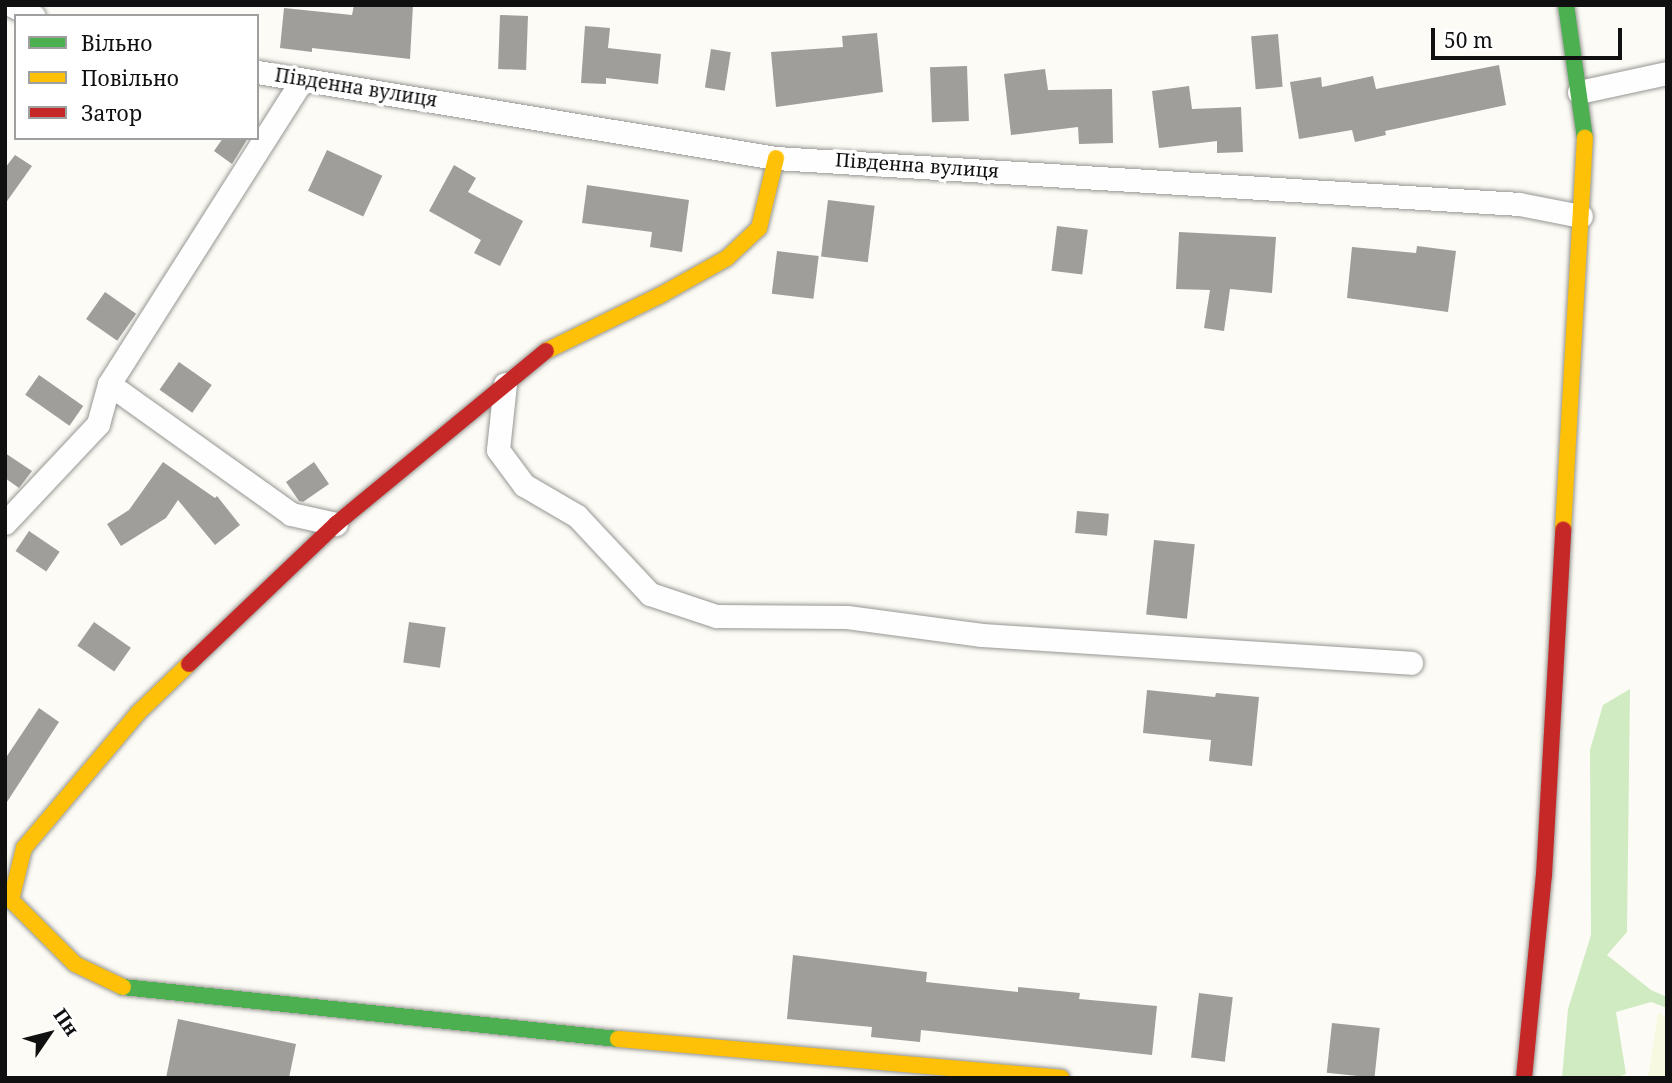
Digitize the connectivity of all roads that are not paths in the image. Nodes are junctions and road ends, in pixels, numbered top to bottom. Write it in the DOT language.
graph roads {
  1 [pos="11,5"];
  2 [pos="1566,5"];
  3 [pos="30,14"];
  4 [pos="259,72"];
  5 [pos="1667,72"];
  6 [pos="302,80"];
  7 [pos="1579,92"];
  8 [pos="776,158"];
  9 [pos="1581,216"];
  10 [pos="109,384"];
  11 [pos="505,384"];
  12 [pos="5,523"];
  13 [pos="336,524"];
  14 [pos="1411,663"];
  15 [pos="1061,1078"];
  16 [pos="1524,1078"];
  1 -- 3 [label="street"];
  2 -- 7 [label="street"];
  4 -- 6 [label="street, Південна вулиця"];
  5 -- 7 [label="street"];
  6 -- 8 [label="street, Південна вулиця"];
  6 -- 10 [label="street"];
  7 -- 9 [label="street"];
  8 -- 9 [label="street, Південна вулиця"];
  8 -- 11 [label="street"];
  9 -- 16 [label="street"];
  10 -- 12 [label="street"];
  10 -- 13 [label="street"];
  11 -- 13 [label="street"];
  11 -- 14 [label="street"];
  13 -- 15 [label="street"];
}
